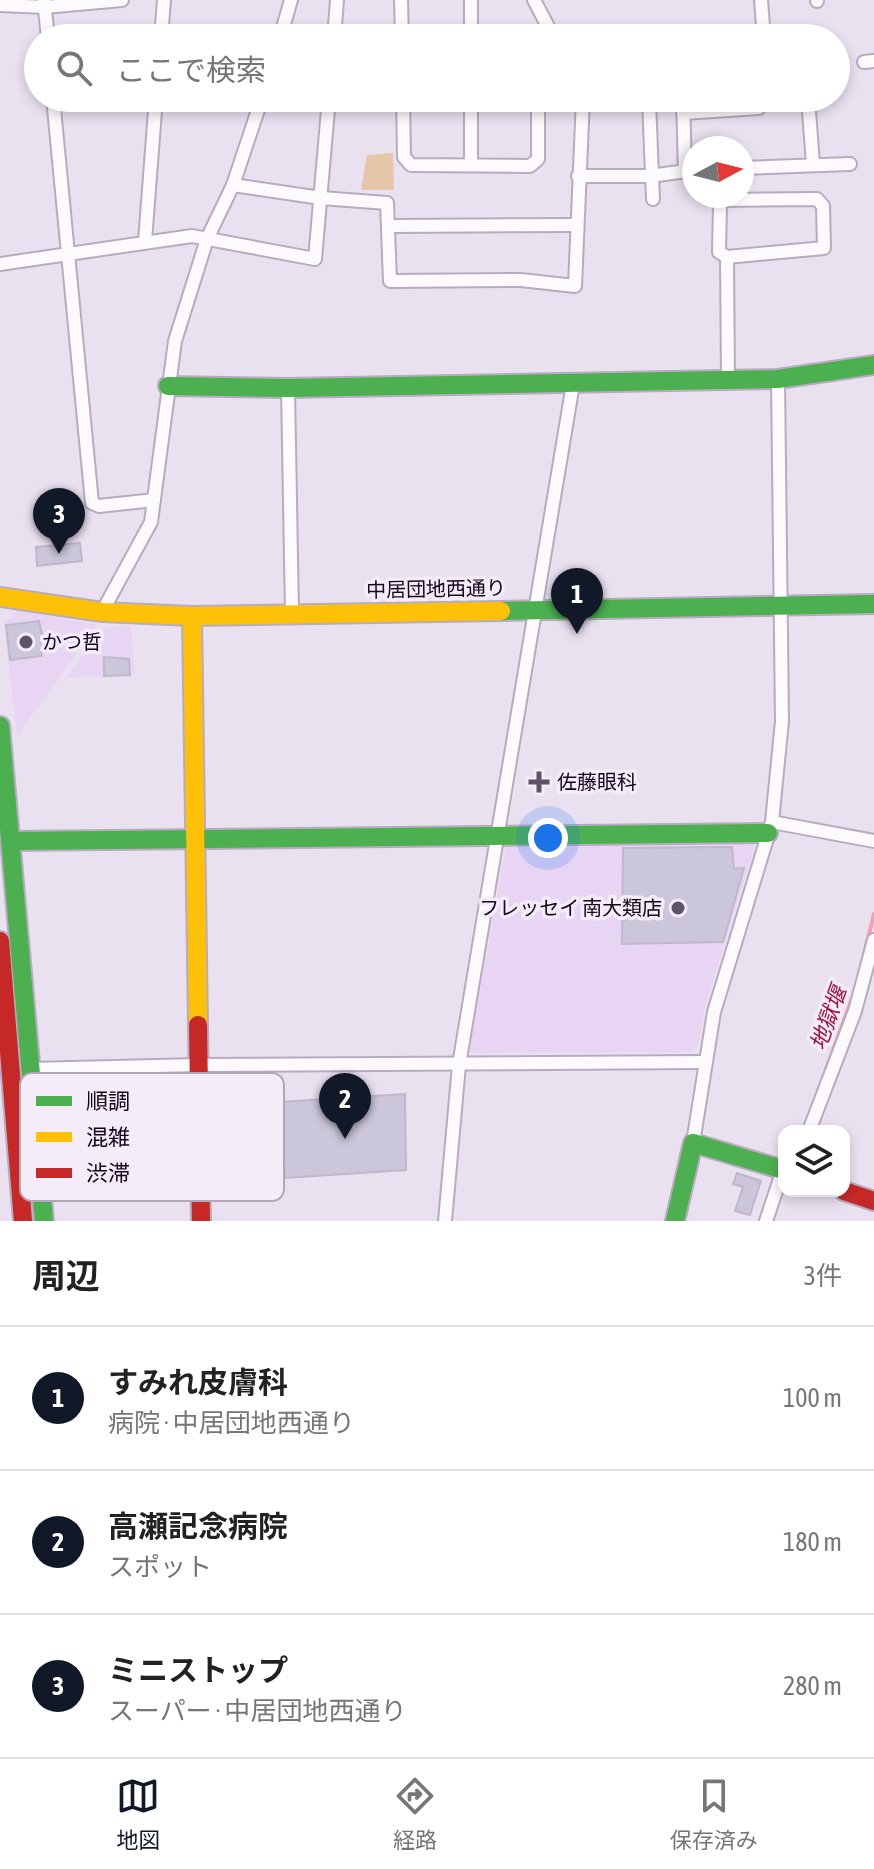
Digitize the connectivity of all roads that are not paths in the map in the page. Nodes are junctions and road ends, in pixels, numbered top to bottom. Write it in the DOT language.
graph roads {
  1 [pos="164,0"];
  2 [pos="291,0"];
  3 [pos="337,0"];
  4 [pos="401,0"];
  5 [pos="471,0"];
  6 [pos="534,0"];
  7 [pos="761,0"];
  8 [pos="113,1"];
  9 [pos="45,3"];
  10 [pos="0,5"];
  11 [pos="47,24"];
  12 [pos="162,24"];
  13 [pos="284,24"];
  14 [pos="335,24"];
  15 [pos="402,24"];
  16 [pos="471,24"];
  17 [pos="547,24"];
  18 [pos="763,24"];
  19 [pos="54,112"];
  20 [pos="155,112"];
  21 [pos="257,112"];
  22 [pos="328,112"];
  23 [pos="403,112"];
  24 [pos="471,112"];
  25 [pos="538,112"];
  26 [pos="582,112"];
  27 [pos="649,112"];
  28 [pos="698,112"];
  29 [pos="809,112"];
  30 [pos="683,113"];
  31 [pos="686,136"];
  32 [pos="813,164"];
  33 [pos="850,164"];
  34 [pos="471,165"];
  35 [pos="754,167"];
  36 [pos="682,172"];
  37 [pos="578,176"];
  38 [pos="650,176"];
  39 [pos="233,185"];
  40 [pos="321,198"];
  41 [pos="653,199"];
  42 [pos="576,225"];
  43 [pos="390,226"];
  44 [pos="207,239"];
  45 [pos="145,241"];
  46 [pos="68,255"];
  47 [pos="727,257"];
  48 [pos="0,264"];
  49 [pos="874,365"];
  50 [pos="778,379"];
  51 [pos="728,380"];
  52 [pos="573,384"];
  53 [pos="168,386"];
  54 [pos="288,388"];
  55 [pos="154,500"];
  56 [pos="0,597"];
  57 [pos="874,604"];
  58 [pos="779,606"];
  59 [pos="536,609"];
  60 [pos="102,612"];
  61 [pos="292,613"];
  62 [pos="192,616"];
  63 [pos="0,726"];
  64 [pos="770,828"];
  65 [pos="197,838"];
  66 [pos="497,838"];
  67 [pos="11,841"];
  68 [pos="874,841"];
  69 [pos="874,940"];
  70 [pos="0,941"];
  71 [pos="872,957"];
  72 [pos="703,1062"];
  73 [pos="198,1065"];
  74 [pos="459,1065"];
  75 [pos="13,1069"];
  76 [pos="198,1073"];
  77 [pos="20,1103"];
  78 [pos="811,1125"];
  79 [pos="693,1143"];
  80 [pos="778,1168"];
  81 [pos="20,1175"];
  82 [pos="778,1187"];
  83 [pos="850,1193"];
  84 [pos="22,1201"];
  85 [pos="40,1201"];
  86 [pos="201,1201"];
  87 [pos="874,1201"];
  88 [pos="23,1221"];
  89 [pos="44,1221"];
  90 [pos="201,1221"];
  91 [pos="445,1221"];
  92 [pos="675,1221"];
  93 [pos="766,1221"];
  1 -- 12 [label="street"];
  2 -- 13 [label="street"];
  3 -- 14 [label="street"];
  4 -- 15 [label="street"];
  5 -- 16 [label="street"];
  6 -- 17 [label="street"];
  7 -- 18 [label="street"];
  8 -- 9 [label="street"];
  9 -- 10 [label="street"];
  9 -- 11 [label="street"];
  19 -- 46 [label="street"];
  20 -- 45 [label="street"];
  21 -- 39 [label="street"];
  22 -- 40 [label="street"];
  23 -- 34 [label="street"];
  24 -- 34 [label="street"];
  25 -- 34 [label="street"];
  26 -- 37 [label="street"];
  27 -- 38 [label="street"];
  28 -- 30 [label="street"];
  29 -- 32 [label="street"];
  30 -- 31 [label="street"];
  32 -- 33 [label="street"];
  32 -- 35 [label="street"];
  36 -- 38 [label="street"];
  37 -- 38 [label="street"];
  37 -- 42 [label="street"];
  38 -- 41 [label="street"];
  39 -- 40 [label="street"];
  39 -- 44 [label="street"];
  40 -- 43 [label="street"];
  40 -- 44 [label="street"];
  42 -- 43 [label="street"];
  42 -- 43 [label="street"];
  44 -- 45 [label="street"];
  44 -- 53 [label="street"];
  45 -- 46 [label="street"];
  46 -- 48 [label="street"];
  46 -- 55 [label="street"];
  47 -- 47 [label="street"];
  47 -- 51 [label="street"];
  49 -- 50 [label="main road"];
  50 -- 51 [label="main road"];
  50 -- 58 [label="street"];
  51 -- 52 [label="main road"];
  52 -- 54 [label="main road"];
  52 -- 59 [label="street"];
  53 -- 54 [label="main road"];
  53 -- 55 [label="street"];
  54 -- 61 [label="street"];
  55 -- 60 [label="street"];
  56 -- 60 [label="main road, 中居団地西通り"];
  57 -- 58 [label="main road, 中居団地西通り"];
  58 -- 59 [label="main road, 中居団地西通り"];
  58 -- 64 [label="street"];
  59 -- 61 [label="main road, 中居団地西通り"];
  59 -- 66 [label="street"];
  60 -- 62 [label="main road, 中居団地西通り"];
  61 -- 62 [label="main road, 中居団地西通り"];
  62 -- 65 [label="main road"];
  63 -- 67 [label="main road"];
  64 -- 66 [label="main road"];
  64 -- 68 [label="street"];
  64 -- 72 [label="street"];
  65 -- 66 [label="main road"];
  65 -- 67 [label="main road"];
  65 -- 73 [label="main road"];
  66 -- 74 [label="street"];
  67 -- 75 [label="main road"];
  69 -- 71 [label="street"];
  70 -- 75 [label="main road"];
  71 -- 78 [label="street"];
  72 -- 74 [label="street"];
  72 -- 79 [label="street"];
  73 -- 74 [label="street"];
  73 -- 75 [label="street"];
  73 -- 76 [label="main road"];
  74 -- 91 [label="street"];
  75 -- 77 [label="main road"];
  75 -- 81 [label="main road"];
  79 -- 80 [label="main road"];
  79 -- 92 [label="main road"];
  82 -- 93 [label="street"];
  83 -- 87 [label="main road"];
  84 -- 88 [label="main road"];
  85 -- 89 [label="main road"];
  86 -- 90 [label="main road"];
}
